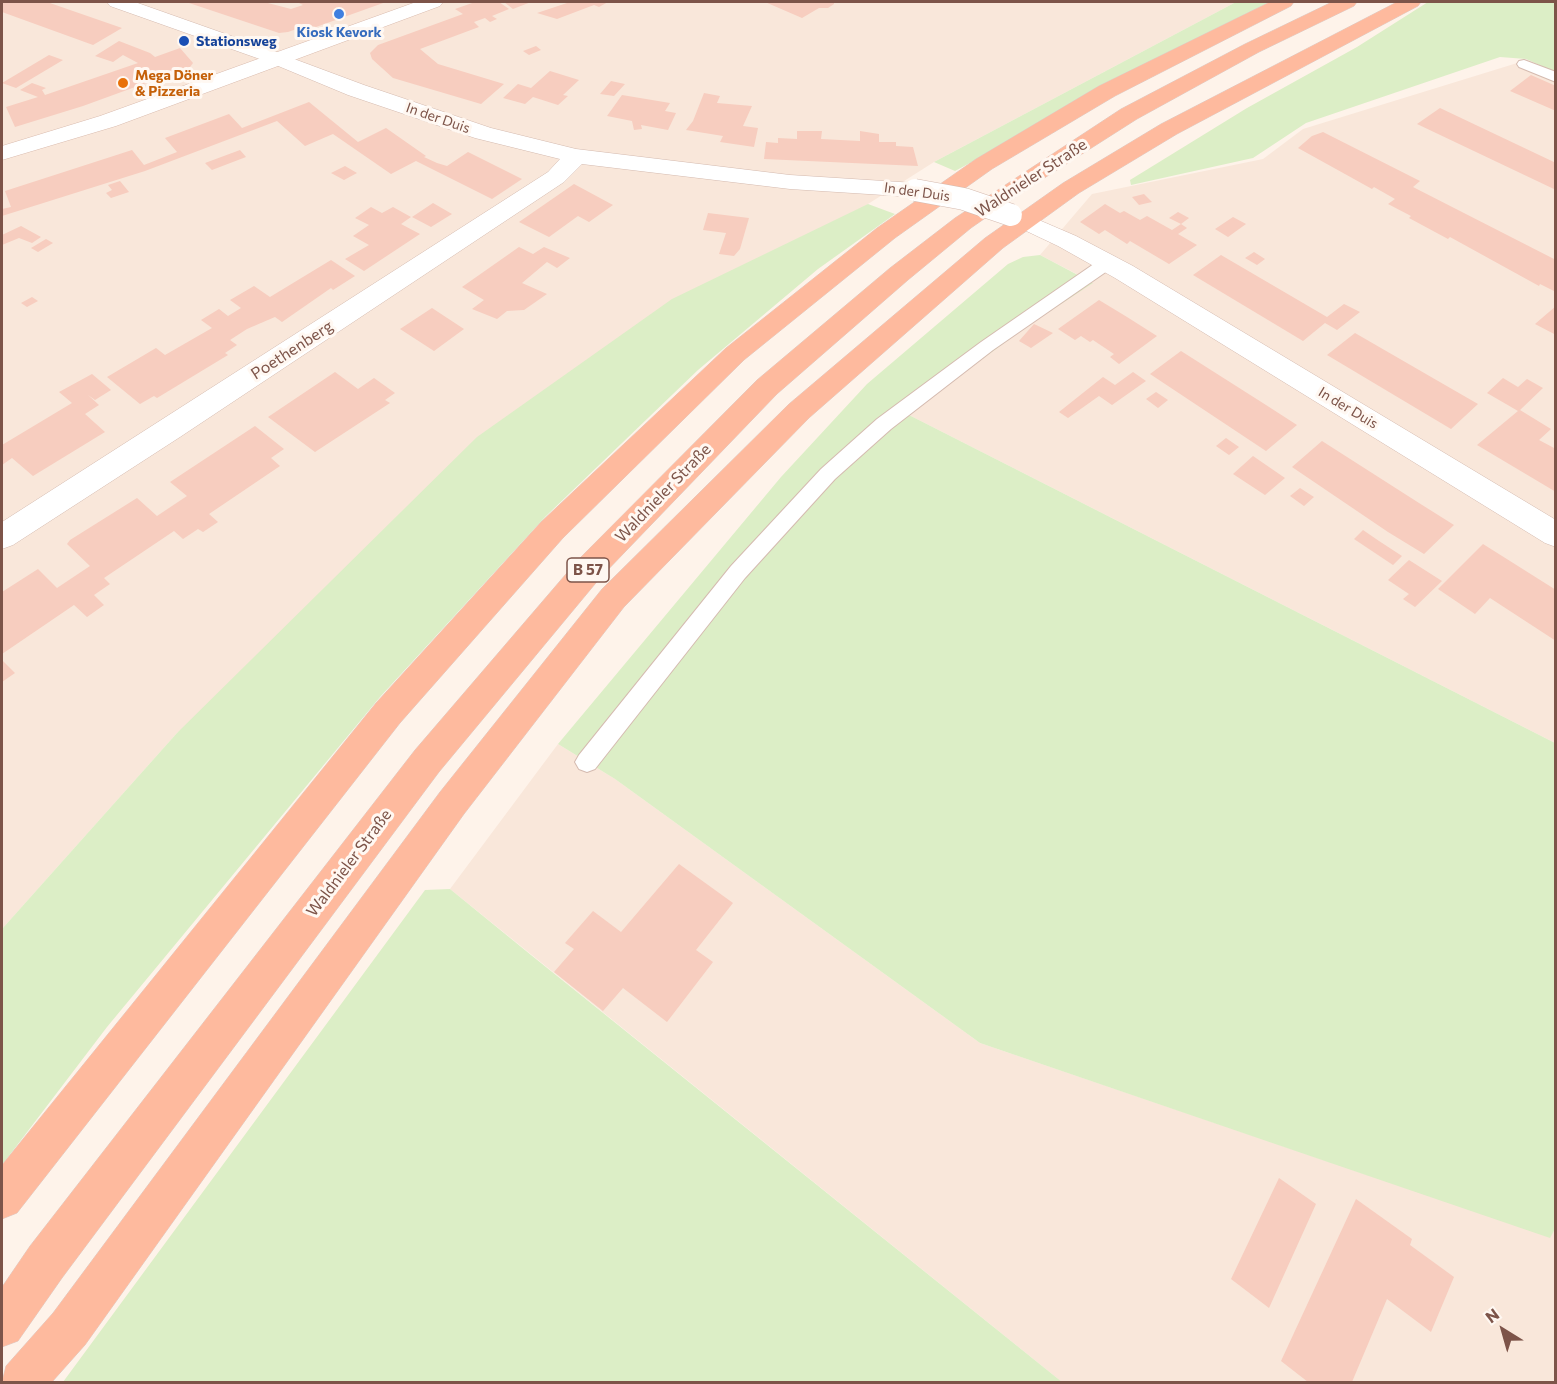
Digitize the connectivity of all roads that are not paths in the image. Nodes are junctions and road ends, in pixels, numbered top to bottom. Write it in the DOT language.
graph roads {
  1 [pos="117,2"];
  2 [pos="433,2"];
  3 [pos="1284,2"];
  4 [pos="1347,2"];
  5 [pos="1411,2"];
  6 [pos="278,59"];
  7 [pos="1524,64"];
  8 [pos="1556,78"];
  9 [pos="2,153"];
  10 [pos="576,156"];
  11 [pos="1018,218"];
  12 [pos="1107,263"];
  13 [pos="1556,535"];
  14 [pos="2,537"];
  15 [pos="587,762"];
  16 [pos="2,1198"];
  17 [pos="2,1325"];
  18 [pos="22,1383"];
  1 -- 6 [label="street"];
  2 -- 6 [label="street"];
  3 -- 16 [label="highway, Waldnieler Straße"];
  4 -- 17 [label="highway, Waldnieler Straße / B 57"];
  5 -- 11 [label="highway"];
  6 -- 9 [label="street"];
  6 -- 10 [label="street, In der Duis"];
  7 -- 8 [label="lane"];
  10 -- 11 [label="street, In der Duis, bridge"];
  10 -- 14 [label="street, Poethenberg"];
  11 -- 12 [label="street, In der Duis"];
  11 -- 18 [label="highway"];
  12 -- 13 [label="street, In der Duis"];
  12 -- 15 [label="lane"];
}
